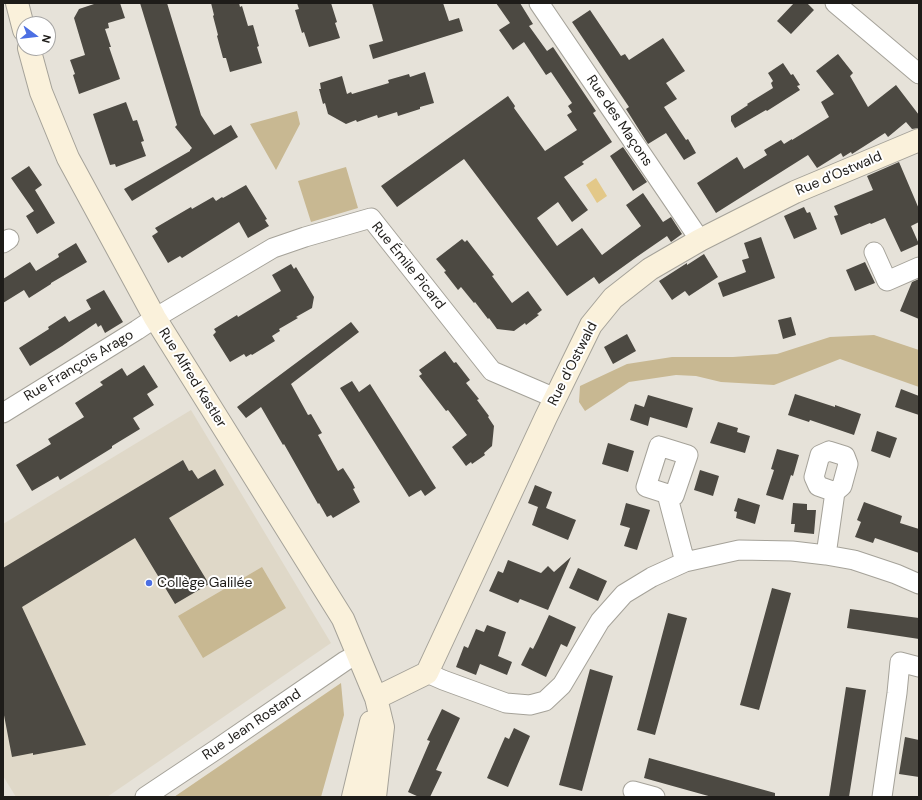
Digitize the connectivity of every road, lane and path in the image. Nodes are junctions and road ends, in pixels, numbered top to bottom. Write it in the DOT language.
graph roads {
  1 [pos="17,3"];
  2 [pos="538,3"];
  3 [pos="835,3"];
  4 [pos="20,16"];
  5 [pos="31,56"];
  6 [pos="919,74"];
  7 [pos="919,140"];
  8 [pos="700,240"];
  9 [pos="874,252"];
  10 [pos="919,267"];
  11 [pos="155,318"];
  12 [pos="556,398"];
  13 [pos="3,413"];
  14 [pos="835,492"];
  15 [pos="667,494"];
  16 [pos="826,555"];
  17 [pos="685,562"];
  18 [pos="919,584"];
  19 [pos="358,654"];
  20 [pos="919,667"];
  21 [pos="427,673"];
  22 [pos="376,698"];
  23 [pos="633,791"];
  24 [pos="145,797"];
  25 [pos="353,797"];
  26 [pos="374,797"];
  27 [pos="655,797"];
  28 [pos="882,797"];
  1 -- 4 [label="main road"];
  2 -- 8 [label="street, Rue des Maçons"];
  3 -- 6 [label="street"];
  5 -- 11 [label="main road, Rue Alfred Kastler"];
  7 -- 8 [label="main road, Rue d'Ostwald"];
  8 -- 12 [label="main road, Rue d'Ostwald"];
  9 -- 10 [label="street"];
  11 -- 12 [label="street, Rue Émile Picard"];
  11 -- 13 [label="street, Rue François Arago"];
  11 -- 19 [label="main road, Rue Alfred Kastler"];
  12 -- 21 [label="main road, Rue d'Ostwald"];
  14 -- 16 [label="street"];
  15 -- 17 [label="street"];
  16 -- 17 [label="street"];
  16 -- 18 [label="street"];
  17 -- 21 [label="street"];
  19 -- 22 [label="main road, Rue Alfred Kastler"];
  19 -- 24 [label="street, Rue Jean Rostand"];
  20 -- 28 [label="street"];
  21 -- 22 [label="main road"];
  22 -- 25 [label="main road"];
  22 -- 26 [label="main road"];
  23 -- 27 [label="street"];
}
